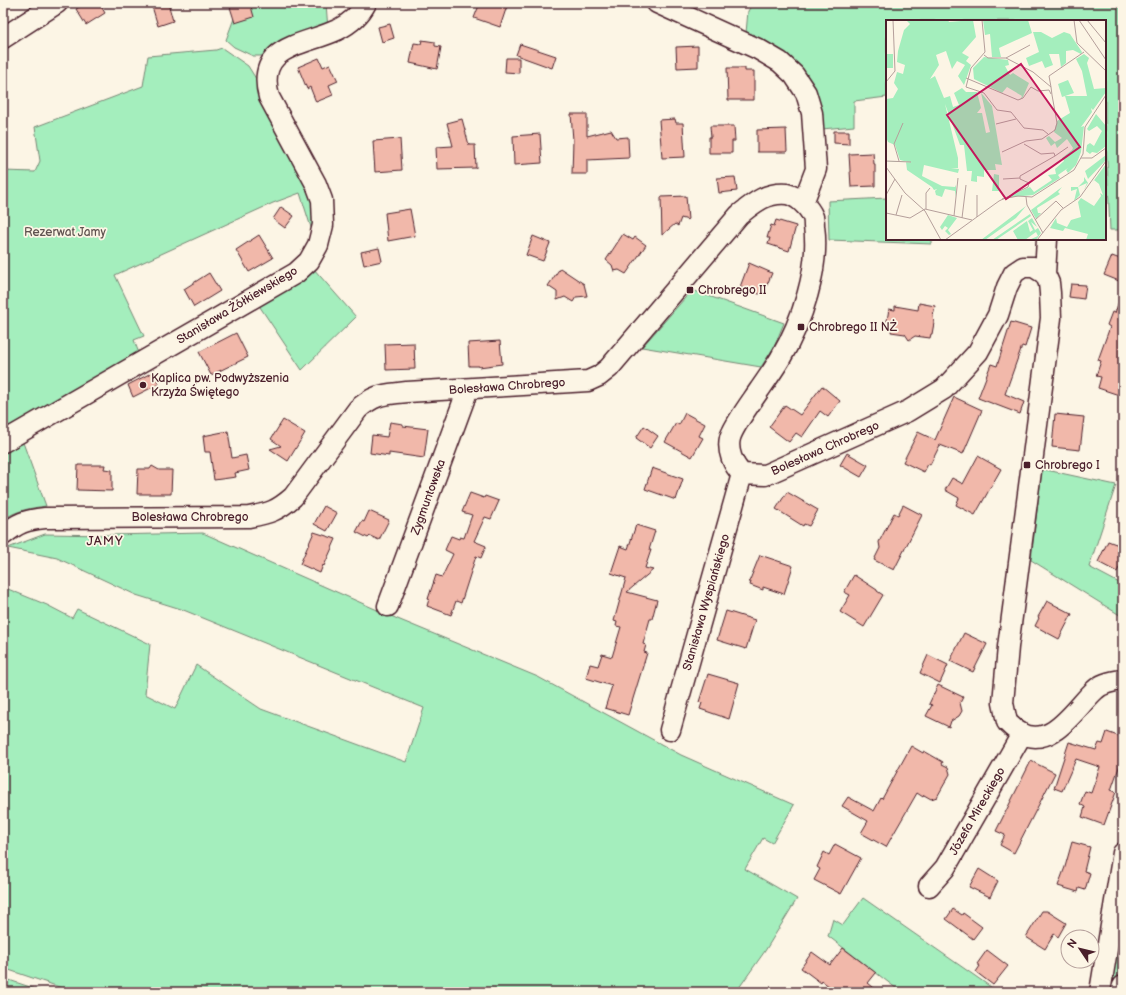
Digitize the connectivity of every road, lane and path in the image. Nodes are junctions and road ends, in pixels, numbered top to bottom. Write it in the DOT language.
graph roads {
  1 [pos="57,3"];
  2 [pos="366,3"];
  3 [pos="657,3"];
  4 [pos="3,38"];
  5 [pos="803,203"];
  6 [pos="1047,240"];
  7 [pos="1045,274"];
  8 [pos="468,389"];
  9 [pos="3,442"];
  10 [pos="742,474"];
  11 [pos="3,536"];
  12 [pos="388,606"];
  13 [pos="1123,680"];
  14 [pos="670,730"];
  15 [pos="1022,734"];
  16 [pos="1123,853"];
  17 [pos="929,886"];
  18 [pos="1123,986"];
  19 [pos="1100,992"];
  20 [pos="1120,992"];
  1 -- 4 [label="street"];
  2 -- 9 [label="street, Stanisława Żółkiewskiego"];
  3 -- 5 [label="street"];
  5 -- 8 [label="street, Bolesława Chrobrego"];
  5 -- 10 [label="street"];
  6 -- 7 [label="street"];
  7 -- 10 [label="street, Bolesława Chrobrego"];
  7 -- 15 [label="street"];
  8 -- 11 [label="street, Bolesława Chrobrego"];
  8 -- 12 [label="street, Zygmuntowska"];
  10 -- 14 [label="street, Stanisława Wyspiańskiego"];
  13 -- 15 [label="street"];
  15 -- 17 [label="street, Józefa Mireckiego"];
  16 -- 19 [label="street"];
  18 -- 20 [label="street"];
}
